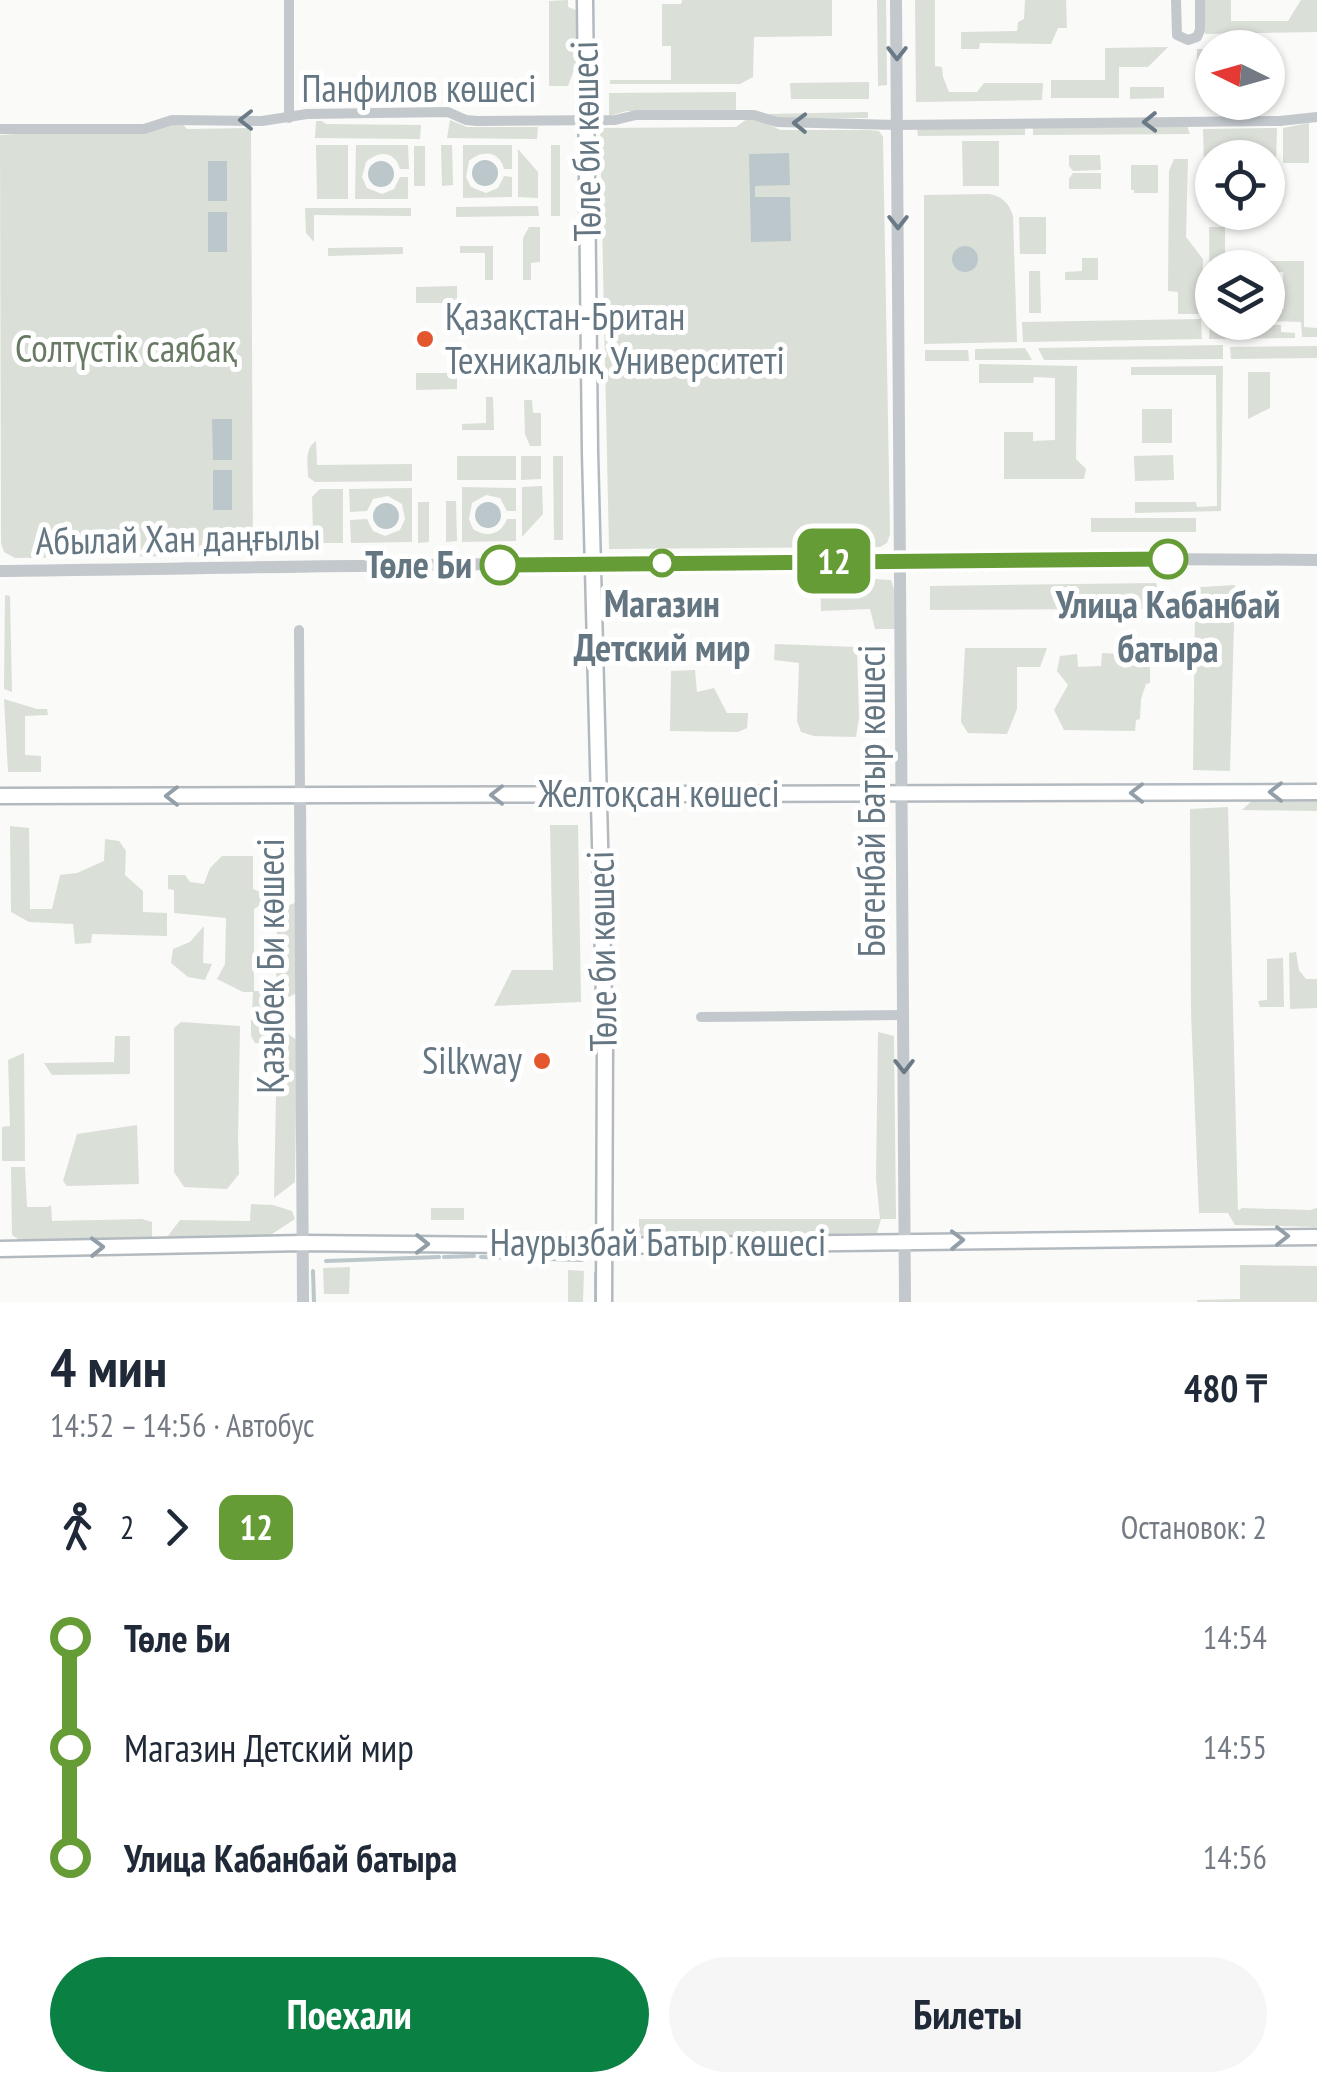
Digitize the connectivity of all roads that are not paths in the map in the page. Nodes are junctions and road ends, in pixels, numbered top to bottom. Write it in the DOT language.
graph roads {
  1 [pos="290,0"];
  2 [pos="585,0"];
  3 [pos="896,0"];
  4 [pos="1176,0"];
  5 [pos="1200,0"];
  6 [pos="289,118"];
  7 [pos="1317,118"];
  8 [pos="586,119"];
  9 [pos="897,125"];
  10 [pos="0,129"];
  11 [pos="1317,560"];
  12 [pos="900,561"];
  13 [pos="593,564"];
  14 [pos="0,572"];
  15 [pos="299,630"];
  16 [pos="1317,792"];
  17 [pos="902,793"];
  18 [pos="598,794"];
  19 [pos="300,795"];
  20 [pos="0,796"];
  21 [pos="903,1016"];
  22 [pos="701,1017"];
  23 [pos="1317,1236"];
  24 [pos="905,1241"];
  25 [pos="303,1243"];
  26 [pos="604,1246"];
  27 [pos="0,1249"];
  28 [pos="304,1302"];
  29 [pos="604,1302"];
  30 [pos="905,1302"];
  1 -- 6 [label="street"];
  2 -- 8 [label="main road, Төле би көшесі"];
  3 -- 9 [label="street, Бөгенбай Батыр көшесі, one-way"];
  4 -- 5 [label="street"];
  6 -- 8 [label="street, Панфилов көшесі"];
  6 -- 10 [label="street, Панфилов көшесі, one-way"];
  7 -- 9 [label="street, Панфилов көшесі, one-way"];
  9 -- 8 [label="street, Панфилов көшесі, one-way"];
  8 -- 13 [label="main road, Төле би көшесі"];
  9 -- 12 [label="street, Бөгенбай Батыр көшесі, one-way"];
  11 -- 12 [label="street, Абылай Хан даңғылы"];
  12 -- 13 [label="street, Абылай Хан даңғылы"];
  12 -- 17 [label="street, Бөгенбай Батыр көшесі"];
  13 -- 14 [label="street, Абылай Хан даңғылы"];
  13 -- 18 [label="main road, Төле би көшесі"];
  15 -- 19 [label="street, Қазыбек Би көшесі"];
  16 -- 17 [label="main road, Желтоқсан көшесі, one-way"];
  17 -- 18 [label="main road, Желтоқсан көшесі"];
  17 -- 21 [label="street, Бөгенбай Батыр көшесі"];
  18 -- 19 [label="main road, Желтоқсан көшесі, one-way"];
  18 -- 26 [label="main road, Төле би көшесі"];
  19 -- 20 [label="main road, Желтоқсан көшесі, one-way"];
  19 -- 25 [label="street, Қазыбек Би көшесі"];
  21 -- 22 [label="street"];
  21 -- 24 [label="street, Бөгенбай Батыр көшесі, one-way"];
  24 -- 23 [label="main road, Наурызбай Батыр көшесі, one-way"];
  24 -- 26 [label="main road, Наурызбай Батыр көшесі"];
  24 -- 30 [label="street, Бөгенбай Батыр көшесі"];
  25 -- 26 [label="main road, Наурызбай Батыр көшесі, one-way"];
  27 -- 25 [label="main road, Наурызбай Батыр көшесі, one-way"];
  25 -- 28 [label="street, Қазыбек Би көшесі"];
  26 -- 29 [label="main road, Төле би көшесі"];
}
